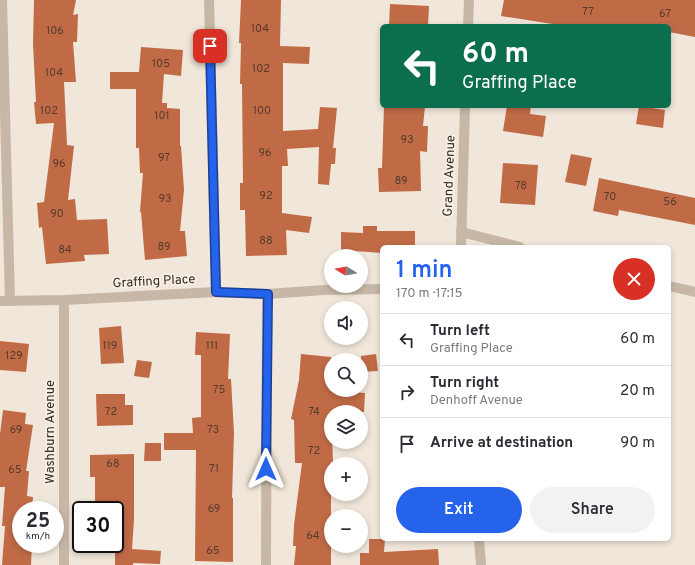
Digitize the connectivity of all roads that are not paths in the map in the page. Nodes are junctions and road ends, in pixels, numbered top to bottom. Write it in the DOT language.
graph roads {
  1 [pos="2,0"];
  2 [pos="209,0"];
  3 [pos="469,0"];
  4 [pos="468,24"];
  5 [pos="465,108"];
  6 [pos="461,232"];
  7 [pos="461,245"];
  8 [pos="512,245"];
  9 [pos="671,286"];
  10 [pos="380,289"];
  11 [pos="216,292"];
  12 [pos="695,292"];
  13 [pos="268,294"];
  14 [pos="64,300"];
  15 [pos="5,301"];
  16 [pos="479,541"];
  17 [pos="64,565"];
  18 [pos="266,565"];
  19 [pos="481,565"];
  1 -- 15 [label="street"];
  2 -- 11 [label="street"];
  3 -- 4 [label="street"];
  5 -- 6 [label="street, Grand Avenue"];
  6 -- 7 [label="street, Grand Avenue"];
  6 -- 8 [label="street"];
  9 -- 12 [label="street"];
  10 -- 13 [label="street, Graffing Place"];
  11 -- 13 [label="street, Graffing Place"];
  11 -- 14 [label="street, Graffing Place"];
  13 -- 18 [label="street"];
  14 -- 15 [label="street, Graffing Place"];
  14 -- 17 [label="street, Washburn Avenue"];
  16 -- 19 [label="street"];
}
